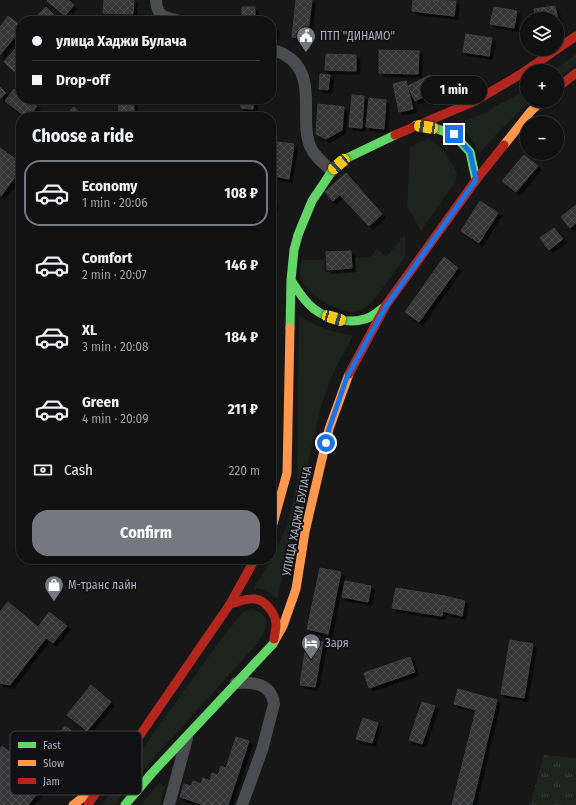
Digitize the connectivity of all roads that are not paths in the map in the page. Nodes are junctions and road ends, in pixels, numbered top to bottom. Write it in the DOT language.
graph roads {
  1 [pos="156,0"];
  2 [pos="162,16"];
  3 [pos="576,36"];
  4 [pos="276,52"];
  5 [pos="576,73"];
  6 [pos="564,82"];
  7 [pos="534,108"];
  8 [pos="416,125"];
  9 [pos="332,171"];
  10 [pos="476,180"];
  11 [pos="291,280"];
  12 [pos="386,306"];
  13 [pos="276,513"];
  14 [pos="252,564"];
  15 [pos="230,604"];
  16 [pos="273,644"];
  17 [pos="236,683"];
  18 [pos="142,732"];
  19 [pos="188,734"];
  20 [pos="142,786"];
  21 [pos="86,795"];
  22 [pos="94,795"];
  23 [pos="134,795"];
  24 [pos="73,805"];
  25 [pos="88,805"];
  26 [pos="125,805"];
  27 [pos="169,805"];
  28 [pos="242,805"];
  1 -- 2 [label="street"];
  3 -- 8 [label="main road, УЛИЦА ХАДЖИ БУЛАЧА"];
  4 -- 9 [label="street"];
  5 -- 6 [label="main road"];
  7 -- 10 [label="main road, УЛИЦА ХАДЖИ БУЛАЧА"];
  8 -- 9 [label="main road, УЛИЦА ХАДЖИ БУЛАЧА"];
  8 -- 10 [label="main road"];
  9 -- 11 [label="main road, УЛИЦА ХАДЖИ БУЛАЧА"];
  10 -- 12 [label="main road, УЛИЦА ХАДЖИ БУЛАЧА"];
  11 -- 12 [label="main road"];
  11 -- 13 [label="main road, УЛИЦА ХАДЖИ БУЛАЧА"];
  12 -- 16 [label="main road, УЛИЦА ХАДЖИ БУЛАЧА"];
  14 -- 15 [label="main road"];
  15 -- 16 [label="main road"];
  15 -- 18 [label="main road"];
  16 -- 17 [label="main road, УЛИЦА ХАДЖИ БУЛАЧА"];
  17 -- 19 [label="main road, УЛИЦА ХАДЖИ БУЛАЧА"];
  17 -- 28 [label="street"];
  19 -- 20 [label="main road, УЛИЦА ХАДЖИ БУЛАЧА"];
  19 -- 27 [label="street"];
  21 -- 24 [label="main road"];
  22 -- 25 [label="main road"];
  23 -- 26 [label="main road, УЛИЦА ХАДЖИ БУЛАЧА"];
}
